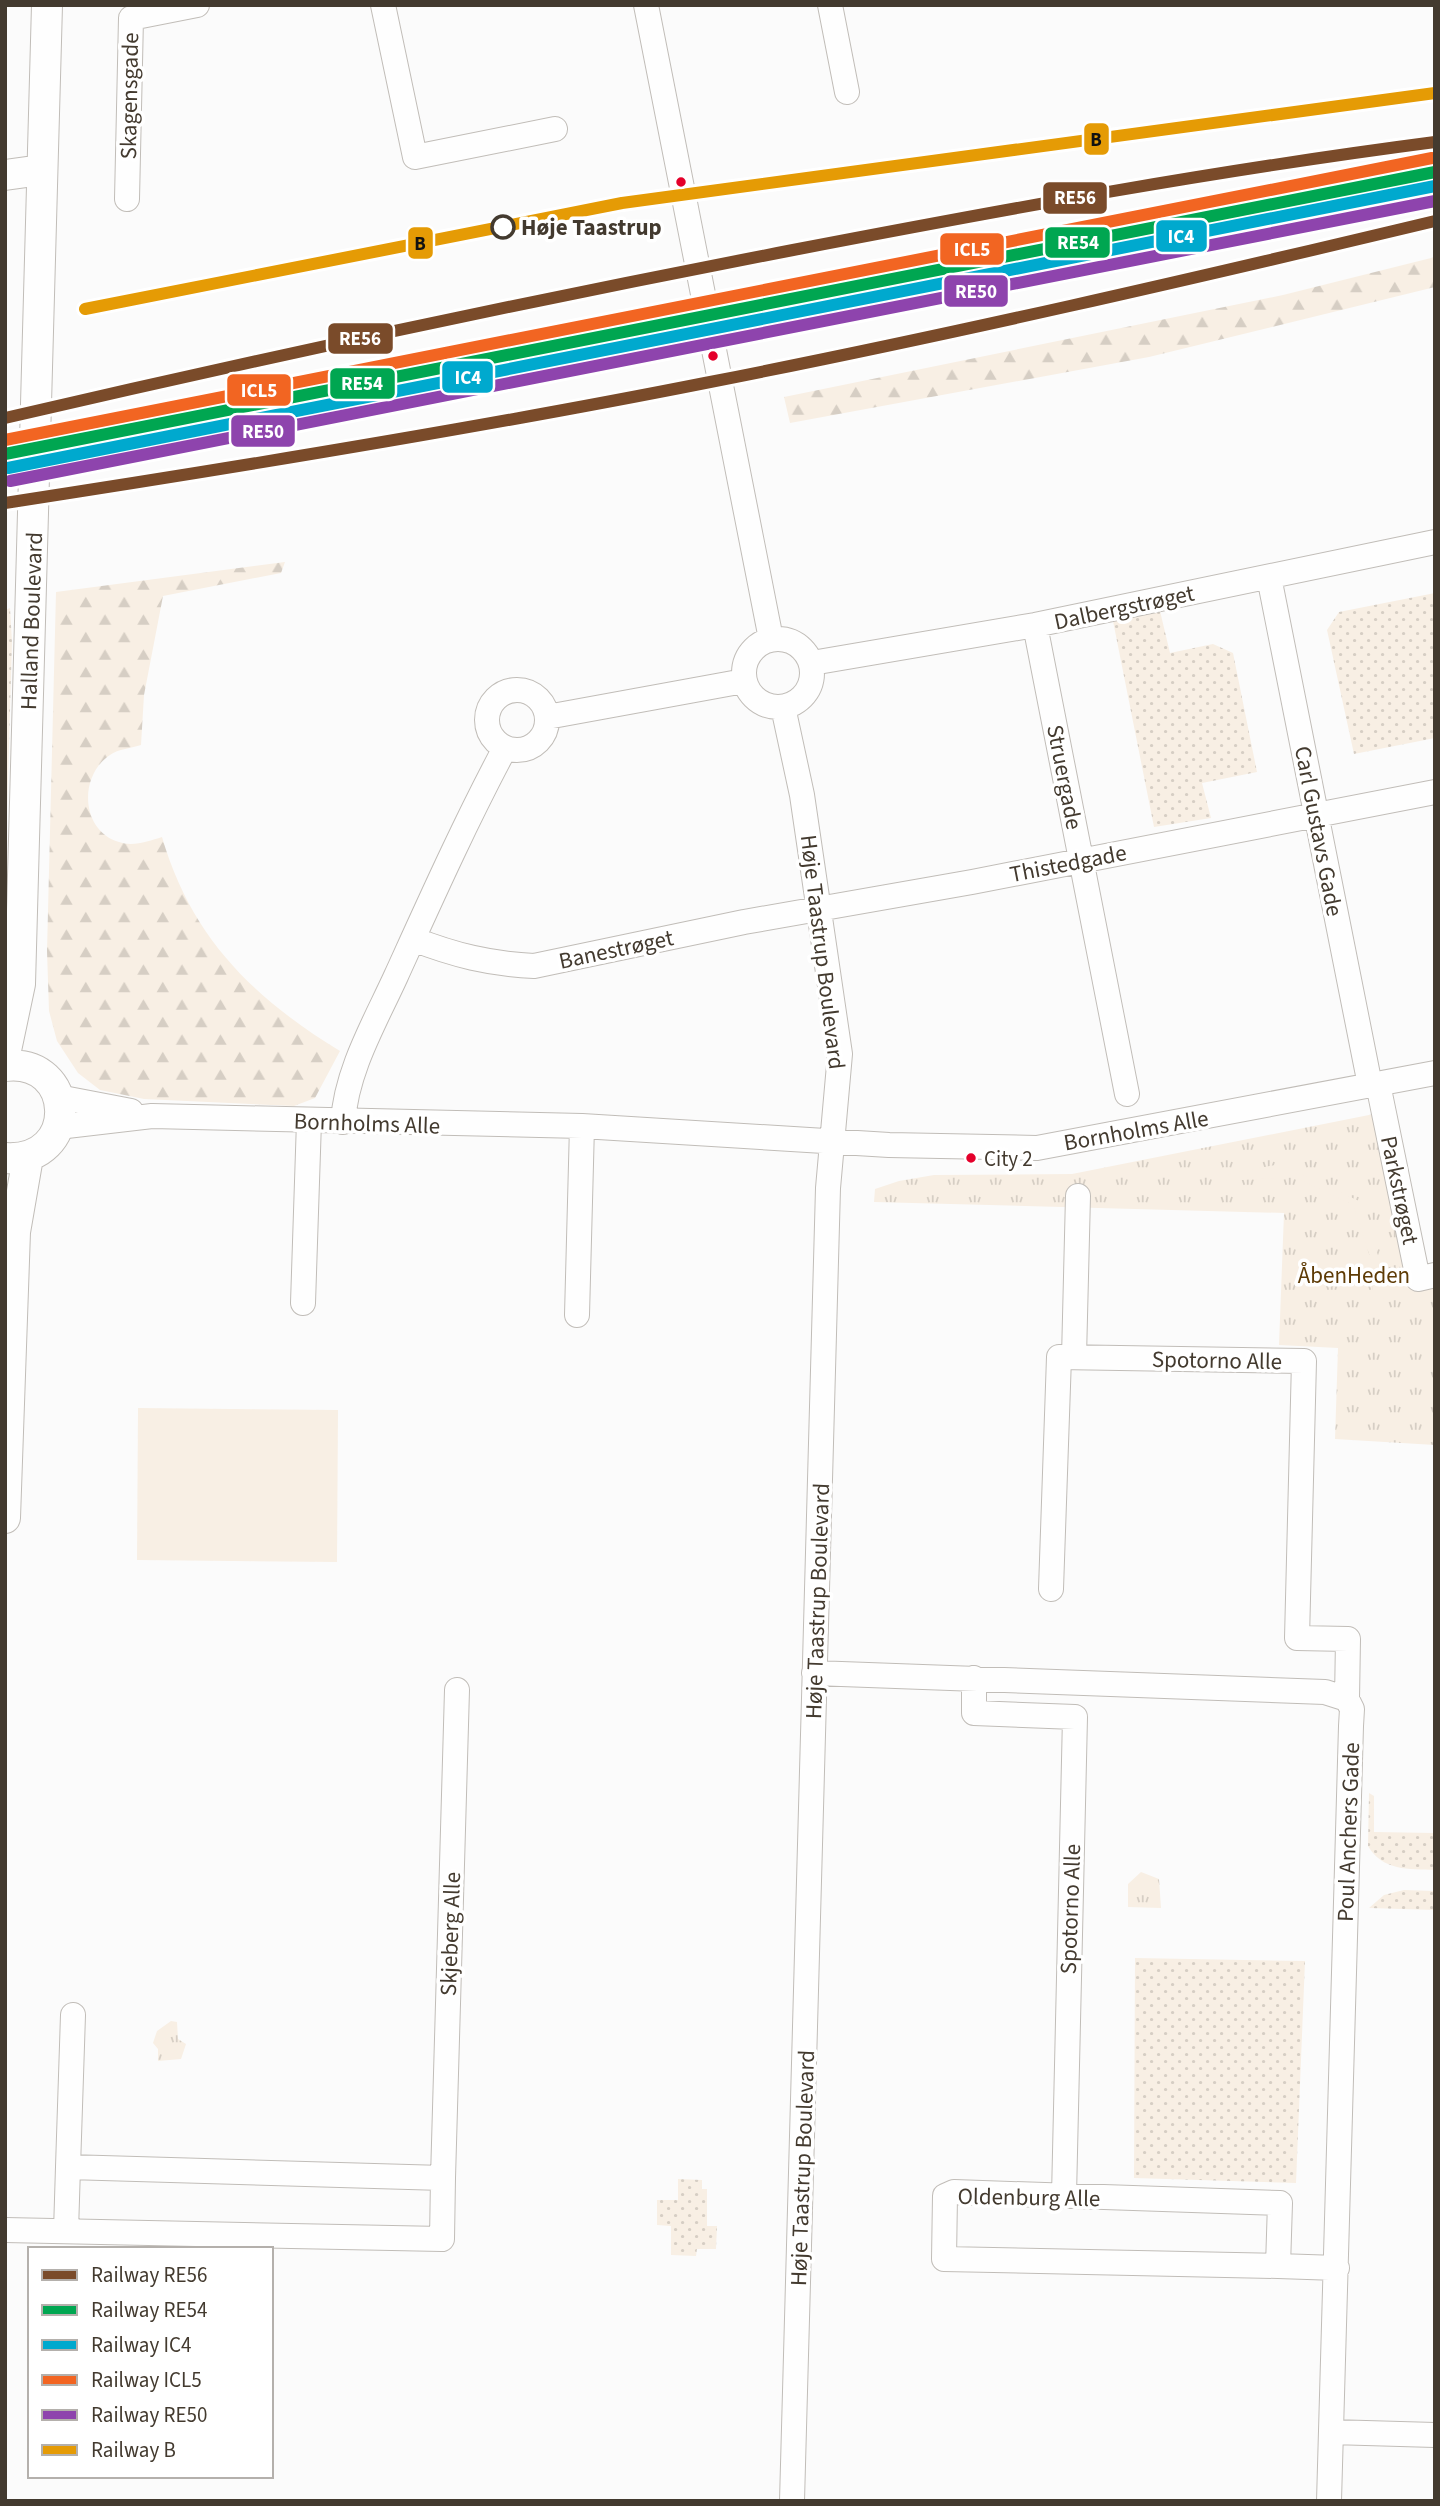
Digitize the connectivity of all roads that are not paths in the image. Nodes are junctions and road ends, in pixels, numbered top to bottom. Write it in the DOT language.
graph roads {
  1 [pos="47,5"];
  2 [pos="197,5"];
  3 [pos="383,5"];
  4 [pos="646,5"];
  5 [pos="830,5"];
  6 [pos="847,92"];
  7 [pos="555,129"];
  8 [pos="41,170"];
  9 [pos="5,175"];
  10 [pos="127,199"];
  11 [pos="1435,541"];
  12 [pos="1269,577"];
  13 [pos="1035,625"];
  14 [pos="771,639"];
  15 [pos="812,663"];
  16 [pos="744,681"];
  17 [pos="783,707"];
  18 [pos="547,717"];
  19 [pos="505,748"];
  20 [pos="1435,792"];
  21 [pos="1316,815"];
  22 [pos="1081,860"];
  23 [pos="821,908"];
  24 [pos="413,939"];
  25 [pos="20,984"];
  26 [pos="5,1055"];
  27 [pos="5,1066"];
  28 [pos="34,1070"];
  29 [pos="1435,1073"];
  30 [pos="1374,1085"];
  31 [pos="1127,1094"];
  32 [pos="58,1097"];
  33 [pos="152,1116"];
  34 [pos="309,1121"];
  35 [pos="343,1122"];
  36 [pos="582,1126"];
  37 [pos="58,1127"];
  38 [pos="833,1142"];
  39 [pos="13,1162"];
  40 [pos="1078,1196"];
  41 [pos="1435,1275"];
  42 [pos="303,1303"];
  43 [pos="577,1315"];
  44 [pos="1074,1357"];
  45 [pos="5,1518"];
  46 [pos="1051,1590"];
  47 [pos="814,1673"];
  48 [pos="974,1678"];
  49 [pos="457,1690"];
  50 [pos="1347,1699"];
  51 [pos="73,2015"];
  52 [pos="68,2166"];
  53 [pos="443,2178"];
  54 [pos="1064,2196"];
  55 [pos="5,2230"];
  56 [pos="66,2231"];
  57 [pos="1278,2266"];
  58 [pos="1337,2267"];
  59 [pos="1331,2432"];
  60 [pos="1435,2435"];
  61 [pos="792,2501"];
  62 [pos="1329,2501"];
  1 -- 8 [label="street, Halland Boulevard"];
  2 -- 10 [label="street, Skagensgade"];
  3 -- 7 [label="street"];
  4 -- 14 [label="street"];
  5 -- 6 [label="street"];
  8 -- 9 [label="street"];
  8 -- 25 [label="street, Halland Boulevard"];
  11 -- 12 [label="street, Dalbergstrøget"];
  12 -- 13 [label="street, Dalbergstrøget"];
  12 -- 21 [label="street, Carl Gustavs Gade"];
  13 -- 15 [label="street, Dalbergstrøget"];
  13 -- 22 [label="street, Struergade"];
  14 -- 15 [label="street"];
  14 -- 16 [label="street"];
  15 -- 17 [label="street"];
  16 -- 17 [label="street"];
  16 -- 18 [label="street"];
  17 -- 23 [label="street, Høje Taastrup Boulevard"];
  18 -- 19 [label="street"];
  18 -- 19 [label="street"];
  19 -- 24 [label="street"];
  20 -- 21 [label="street, Thistedgade"];
  21 -- 22 [label="street, Thistedgade"];
  21 -- 30 [label="street, Carl Gustavs Gade"];
  22 -- 23 [label="street, Thistedgade"];
  22 -- 31 [label="street, Struergade"];
  23 -- 24 [label="street, Banestrøget"];
  23 -- 38 [label="street, Høje Taastrup Boulevard"];
  24 -- 35 [label="street"];
  25 -- 26 [label="street, Halland Boulevard"];
  25 -- 28 [label="street, Halland Boulevard"];
  27 -- 28 [label="street"];
  28 -- 32 [label="street"];
  29 -- 30 [label="street, Bornholms Alle"];
  30 -- 38 [label="street, Bornholms Alle"];
  30 -- 41 [label="street, Parkstrøget"];
  32 -- 33 [label="street, Bornholms Alle"];
  32 -- 37 [label="street"];
  33 -- 34 [label="street, Bornholms Alle"];
  33 -- 37 [label="street, Bornholms Alle"];
  34 -- 35 [label="street, Bornholms Alle"];
  34 -- 42 [label="street"];
  35 -- 36 [label="street, Bornholms Alle"];
  36 -- 38 [label="street, Bornholms Alle"];
  36 -- 43 [label="street"];
  37 -- 39 [label="street"];
  38 -- 47 [label="street, Høje Taastrup Boulevard"];
  39 -- 45 [label="street"];
  40 -- 44 [label="street"];
  44 -- 46 [label="street"];
  44 -- 50 [label="street, Spotorno Alle"];
  47 -- 48 [label="street"];
  47 -- 61 [label="street, Høje Taastrup Boulevard"];
  48 -- 50 [label="street"];
  48 -- 54 [label="street, Spotorno Alle"];
  49 -- 53 [label="street, Skjeberg Alle"];
  50 -- 58 [label="street, Poul Anchers Gade"];
  51 -- 52 [label="street"];
  52 -- 53 [label="street"];
  52 -- 56 [label="street"];
  53 -- 56 [label="street, Skjeberg Alle"];
  54 -- 57 [label="street, Oldenburg Alle"];
  54 -- 57 [label="street, Oldenburg Alle"];
  55 -- 56 [label="street, Skjeberg Alle"];
  57 -- 58 [label="street, Oldenburg Alle"];
  58 -- 59 [label="street, Poul Anchers Gade"];
  59 -- 60 [label="street"];
  59 -- 62 [label="street, Poul Anchers Gade"];
}
